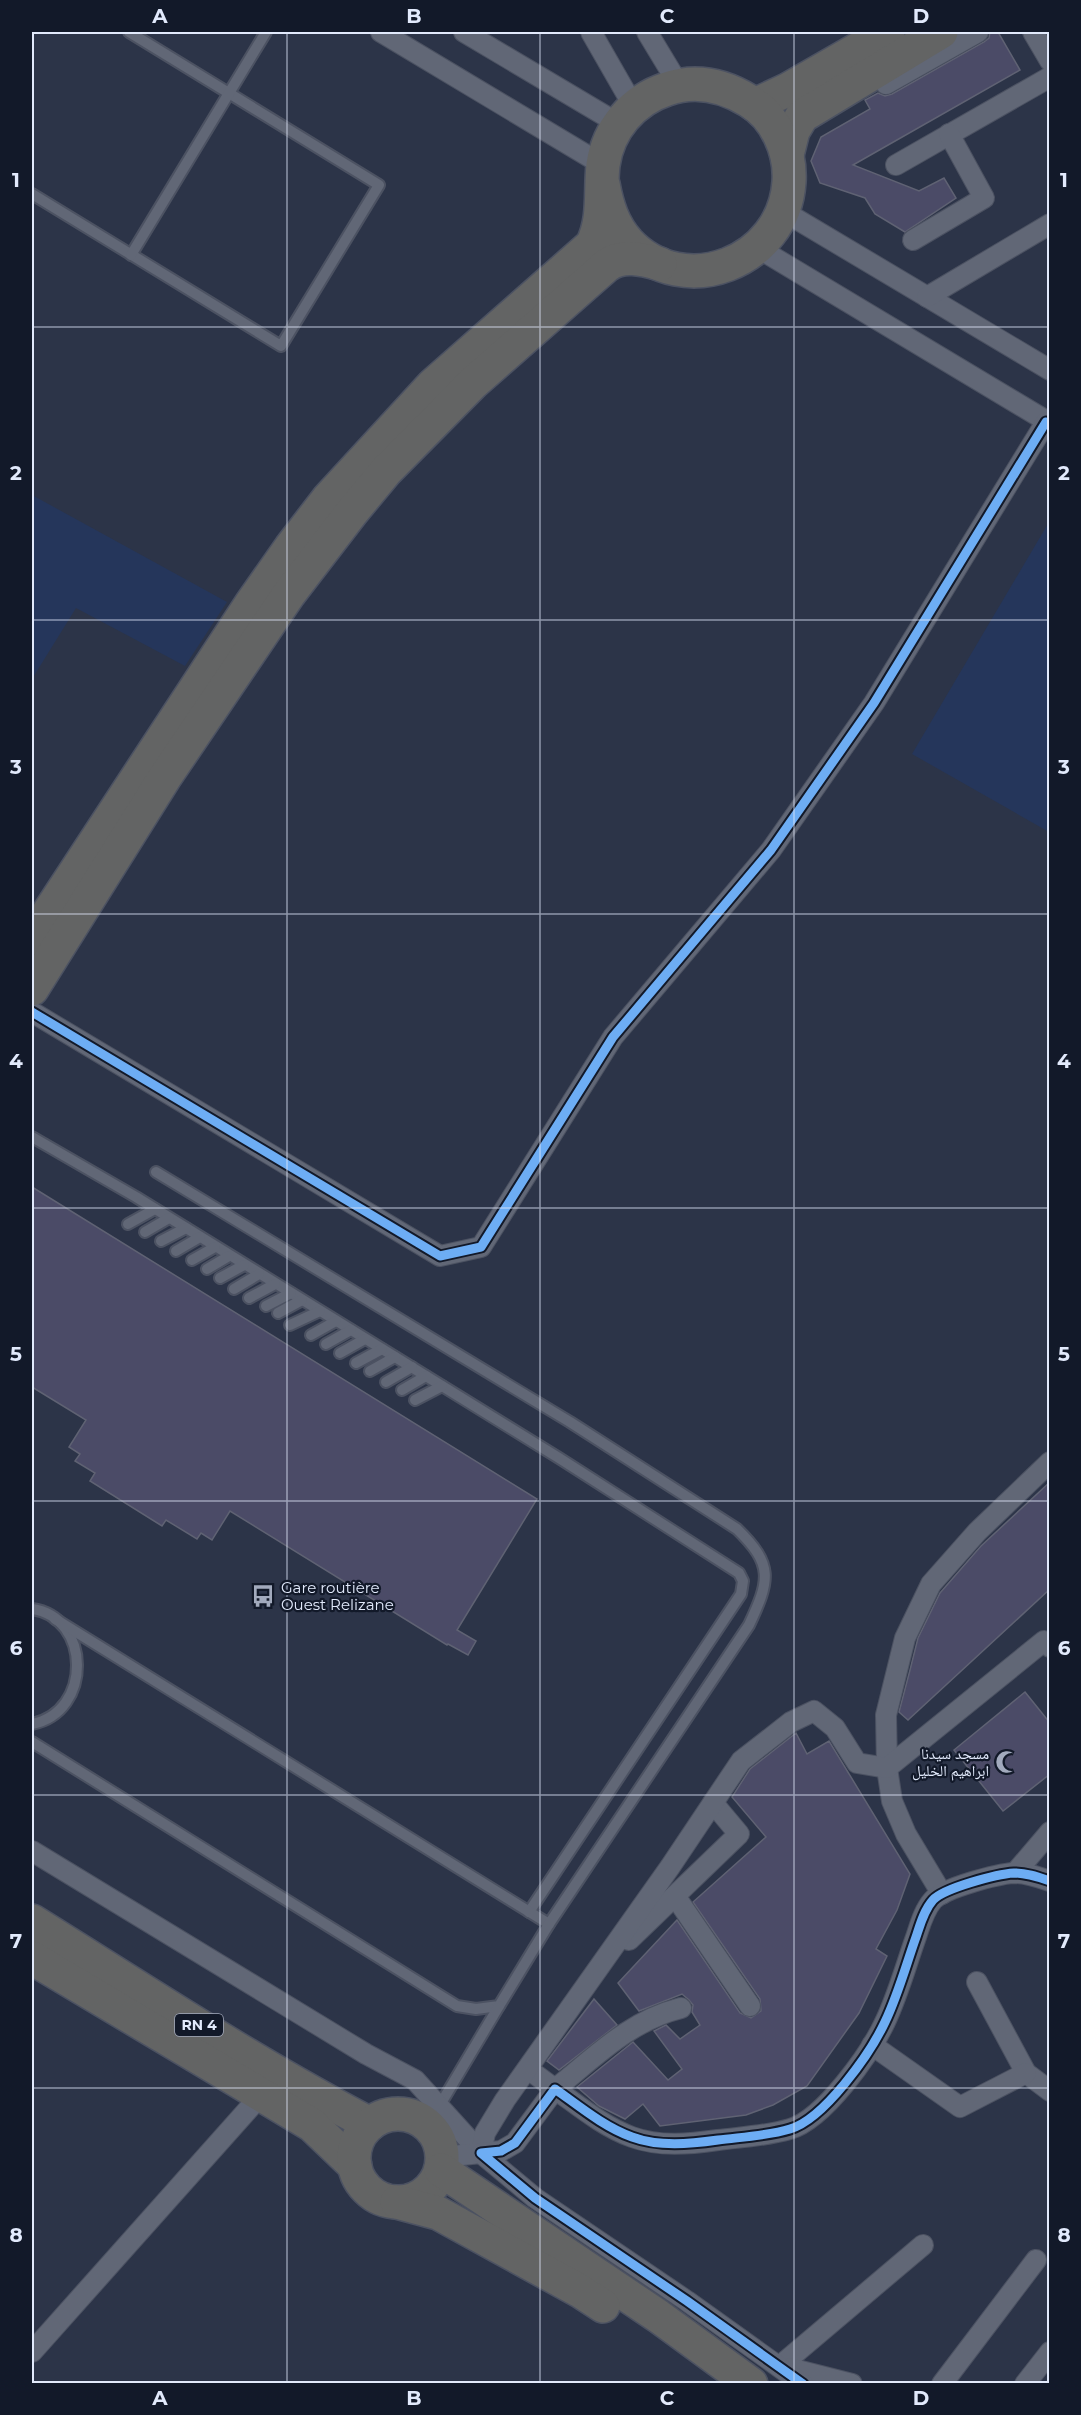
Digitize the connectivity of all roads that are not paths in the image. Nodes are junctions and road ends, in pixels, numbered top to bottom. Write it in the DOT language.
graph roads {
  1 [pos="129,32"];
  2 [pos="266,32"];
  3 [pos="381,32"];
  4 [pos="464,32"];
  5 [pos="591,32"];
  6 [pos="648,32"];
  7 [pos="888,32"];
  8 [pos="941,32"];
  9 [pos="978,32"];
  10 [pos="1033,32"];
  11 [pos="1050,61"];
  12 [pos="1050,77"];
  13 [pos="679,85"];
  14 [pos="229,93"];
  15 [pos="755,105"];
  16 [pos="627,116"];
  17 [pos="816,124"];
  18 [pos="949,134"];
  19 [pos="787,155"];
  20 [pos="896,165"];
  21 [pos="603,175"];
  22 [pos="32,194"];
  23 [pos="783,211"];
  24 [pos="1050,224"];
  25 [pos="913,240"];
  26 [pos="758,248"];
  27 [pos="130,255"];
  28 [pos="664,265"];
  29 [pos="927,297"];
  30 [pos="1050,370"];
  31 [pos="1048,422"];
  32 [pos="32,938"];
  33 [pos="32,989"];
  34 [pos="32,1012"];
  35 [pos="32,1137"];
  36 [pos="156,1173"];
  37 [pos="155,1209"];
  38 [pos="170,1218"];
  39 [pos="128,1224"];
  40 [pos="186,1228"];
  41 [pos="145,1232"];
  42 [pos="200,1237"];
  43 [pos="161,1241"];
  44 [pos="215,1247"];
  45 [pos="176,1251"];
  46 [pos="230,1256"];
  47 [pos="192,1260"];
  48 [pos="244,1265"];
  49 [pos="207,1269"];
  50 [pos="259,1274"];
  51 [pos="220,1278"];
  52 [pos="275,1284"];
  53 [pos="234,1289"];
  54 [pos="291,1293"];
  55 [pos="249,1298"];
  56 [pos="302,1300"];
  57 [pos="266,1306"];
  58 [pos="320,1311"];
  59 [pos="278,1313"];
  60 [pos="336,1321"];
  61 [pos="290,1325"];
  62 [pos="351,1330"];
  63 [pos="310,1335"];
  64 [pos="365,1339"];
  65 [pos="326,1344"];
  66 [pos="382,1349"];
  67 [pos="340,1353"];
  68 [pos="395,1357"];
  69 [pos="356,1363"];
  70 [pos="412,1367"];
  71 [pos="370,1371"];
  72 [pos="426,1376"];
  73 [pos="386,1382"];
  74 [pos="442,1386"];
  75 [pos="402,1390"];
  76 [pos="415,1400"];
  77 [pos="1050,1462"];
  78 [pos="33,1609"];
  79 [pos="55,1619"];
  80 [pos="1050,1647"];
  81 [pos="32,1724"];
  82 [pos="32,1742"];
  83 [pos="886,1768"];
  84 [pos="713,1803"];
  85 [pos="1050,1832"];
  86 [pos="32,1851"];
  87 [pos="1015,1873"];
  88 [pos="1050,1881"];
  89 [pos="942,1893"];
  90 [pos="675,1896"];
  91 [pos="529,1912"];
  92 [pos="32,1921"];
  93 [pos="549,1924"];
  94 [pos="32,1958"];
  95 [pos="592,1975"];
  96 [pos="977,1982"];
  97 [pos="499,2006"];
  98 [pos="750,2006"];
  99 [pos="681,2008"];
  100 [pos="872,2046"];
  101 [pos="528,2069"];
  102 [pos="1026,2073"];
  103 [pos="555,2089"];
  104 [pos="1050,2091"];
  105 [pos="261,2095"];
  106 [pos="434,2115"];
  107 [pos="370,2124"];
  108 [pos="481,2153"];
  109 [pos="442,2164"];
  110 [pos="355,2166"];
  111 [pos="397,2202"];
  112 [pos="923,2245"];
  113 [pos="1036,2260"];
  114 [pos="32,2352"];
  115 [pos="1050,2352"];
  116 [pos="780,2366"];
  117 [pos="718,2384"];
  118 [pos="751,2384"];
  119 [pos="803,2384"];
  120 [pos="852,2384"];
  121 [pos="942,2384"];
  122 [pos="1025,2384"];
  1 -- 14 [label="lane"];
  2 -- 14 [label="lane"];
  3 -- 21 [label="street"];
  4 -- 16 [label="street"];
  5 -- 16 [label="street"];
  6 -- 13 [label="street"];
  7 -- 15 [label="highway"];
  8 -- 19 [label="highway"];
  9 -- 17 [label="street"];
  10 -- 11 [label="street"];
  12 -- 18 [label="street"];
  13 -- 15 [label="highway"];
  13 -- 16 [label="highway"];
  14 -- 27 [label="lane"];
  14 -- 27 [label="lane"];
  15 -- 19 [label="highway"];
  16 -- 21 [label="highway"];
  18 -- 20 [label="street"];
  18 -- 25 [label="street"];
  19 -- 23 [label="highway"];
  21 -- 28 [label="highway"];
  21 -- 32 [label="highway"];
  22 -- 27 [label="lane"];
  23 -- 26 [label="highway"];
  23 -- 29 [label="street"];
  24 -- 29 [label="street"];
  26 -- 28 [label="highway"];
  26 -- 31 [label="street"];
  28 -- 33 [label="highway"];
  29 -- 30 [label="street"];
  31 -- 34 [label="street"];
  35 -- 37 [label="lane"];
  36 -- 93 [label="lane"];
  37 -- 38 [label="lane"];
  37 -- 39 [label="lane"];
  38 -- 40 [label="lane"];
  38 -- 41 [label="lane"];
  40 -- 42 [label="lane"];
  40 -- 43 [label="lane"];
  42 -- 44 [label="lane"];
  42 -- 45 [label="lane"];
  44 -- 46 [label="lane"];
  44 -- 47 [label="lane"];
  46 -- 48 [label="lane"];
  46 -- 49 [label="lane"];
  48 -- 50 [label="lane"];
  48 -- 51 [label="lane"];
  50 -- 52 [label="lane"];
  50 -- 53 [label="lane"];
  52 -- 54 [label="lane"];
  52 -- 55 [label="lane"];
  54 -- 56 [label="lane"];
  54 -- 57 [label="lane"];
  56 -- 58 [label="lane"];
  56 -- 59 [label="lane"];
  58 -- 60 [label="lane"];
  58 -- 61 [label="lane"];
  60 -- 62 [label="lane"];
  60 -- 63 [label="lane"];
  62 -- 64 [label="lane"];
  62 -- 65 [label="lane"];
  64 -- 66 [label="lane"];
  64 -- 67 [label="lane"];
  66 -- 68 [label="lane"];
  66 -- 69 [label="lane"];
  68 -- 70 [label="lane"];
  68 -- 71 [label="lane"];
  70 -- 72 [label="lane"];
  70 -- 73 [label="lane"];
  72 -- 74 [label="lane"];
  72 -- 75 [label="lane"];
  74 -- 76 [label="lane"];
  74 -- 91 [label="lane"];
  77 -- 83 [label="street"];
  78 -- 79 [label="lane"];
  79 -- 81 [label="lane"];
  79 -- 91 [label="lane"];
  80 -- 83 [label="street"];
  82 -- 97 [label="lane"];
  83 -- 84 [label="street"];
  83 -- 89 [label="street"];
  84 -- 90 [label="street"];
  84 -- 95 [label="street"];
  85 -- 87 [label="street"];
  86 -- 106 [label="street"];
  87 -- 88 [label="street"];
  87 -- 89 [label="street"];
  89 -- 100 [label="street"];
  90 -- 95 [label="street"];
  90 -- 98 [label="street"];
  91 -- 93 [label="lane"];
  92 -- 107 [label="highway, RN 4"];
  93 -- 97 [label="lane"];
  94 -- 105 [label="highway, RN 4"];
  95 -- 101 [label="street"];
  96 -- 102 [label="street"];
  97 -- 106 [label="lane"];
  99 -- 103 [label="street"];
  100 -- 102 [label="street"];
  100 -- 103 [label="street"];
  101 -- 103 [label="street"];
  101 -- 108 [label="street"];
  102 -- 104 [label="street"];
  103 -- 108 [label="street"];
  105 -- 110 [label="highway, RN 4"];
  105 -- 114 [label="street"];
  106 -- 107 [label="highway"];
  106 -- 108 [label="street"];
  106 -- 109 [label="highway"];
  107 -- 110 [label="highway"];
  108 -- 109 [label="street"];
  108 -- 116 [label="street"];
  109 -- 111 [label="highway"];
  109 -- 118 [label="highway"];
  110 -- 111 [label="highway"];
  111 -- 117 [label="highway"];
  112 -- 116 [label="street"];
  113 -- 121 [label="street"];
  115 -- 122 [label="street"];
  116 -- 119 [label="street"];
  116 -- 120 [label="street"];
}
